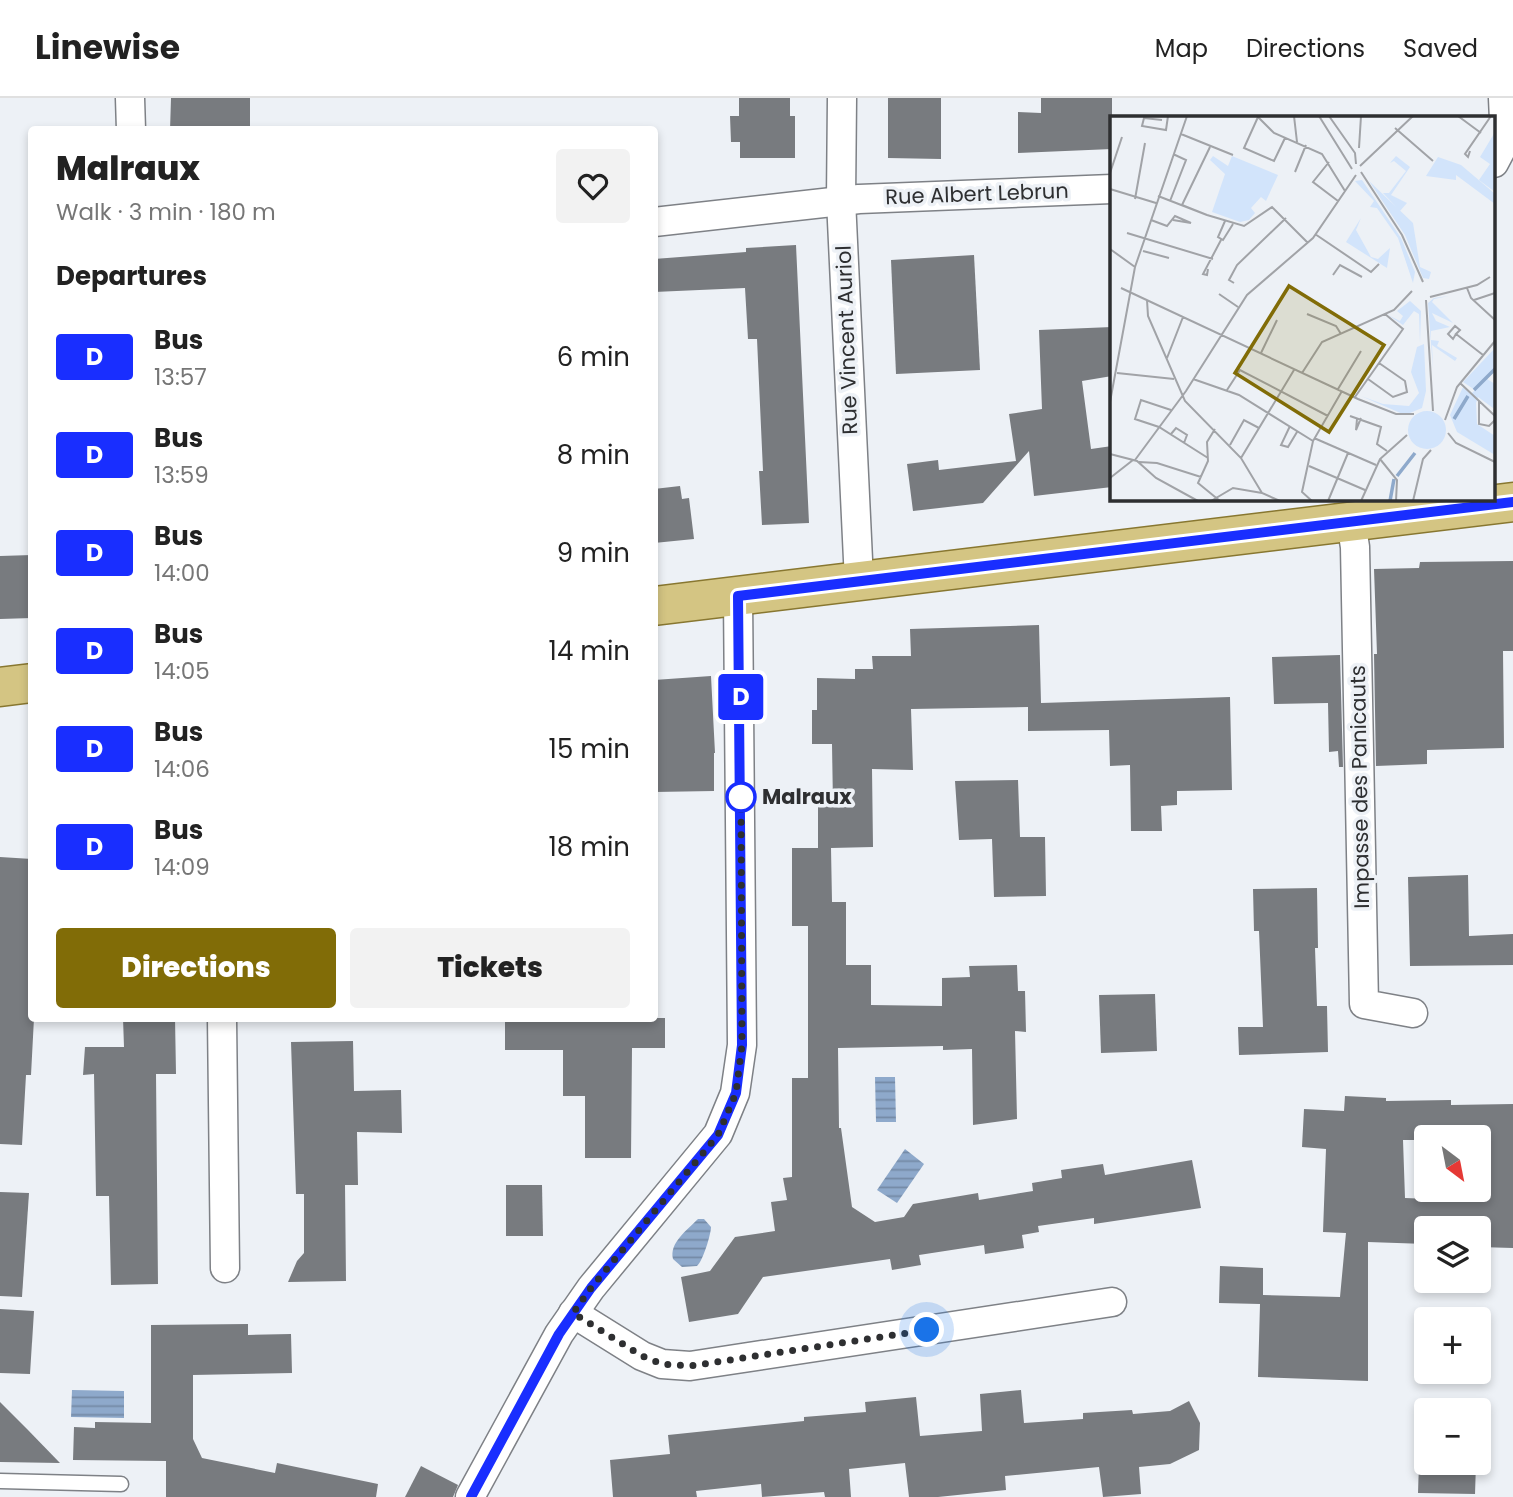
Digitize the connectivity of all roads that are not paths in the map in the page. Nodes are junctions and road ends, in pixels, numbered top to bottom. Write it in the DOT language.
graph roads {
  1 [pos="130,98"];
  2 [pos="842,98"];
  3 [pos="1503,98"];
  4 [pos="131,126"];
  5 [pos="1496,159"];
  6 [pos="1110,189"];
  7 [pos="841,201"];
  8 [pos="658,222"];
  9 [pos="1513,502"];
  10 [pos="1351,522"];
  11 [pos="859,581"];
  12 [pos="738,596"];
  13 [pos="658,606"];
  14 [pos="28,684"];
  15 [pos="0,687"];
  16 [pos="1413,1013"];
  17 [pos="222,1022"];
  18 [pos="225,1268"];
  19 [pos="1112,1302"];
  20 [pos="573,1313"];
  21 [pos="0,1481"];
  22 [pos="121,1484"];
  23 [pos="470,1497"];
  1 -- 4 [label="street"];
  2 -- 7 [label="street, Rue Vincent Auriol"];
  3 -- 5 [label="street"];
  6 -- 7 [label="street, Rue Albert Lebrun"];
  7 -- 8 [label="street, Rue Albert Lebrun"];
  7 -- 11 [label="street, Rue Vincent Auriol"];
  9 -- 10 [label="main road"];
  10 -- 11 [label="main road"];
  10 -- 16 [label="street, Impasse des Panicauts"];
  11 -- 12 [label="main road"];
  12 -- 13 [label="main road"];
  12 -- 20 [label="street"];
  14 -- 15 [label="main road"];
  17 -- 18 [label="street"];
  19 -- 20 [label="street"];
  20 -- 23 [label="street"];
  21 -- 22 [label="lane"];
}
